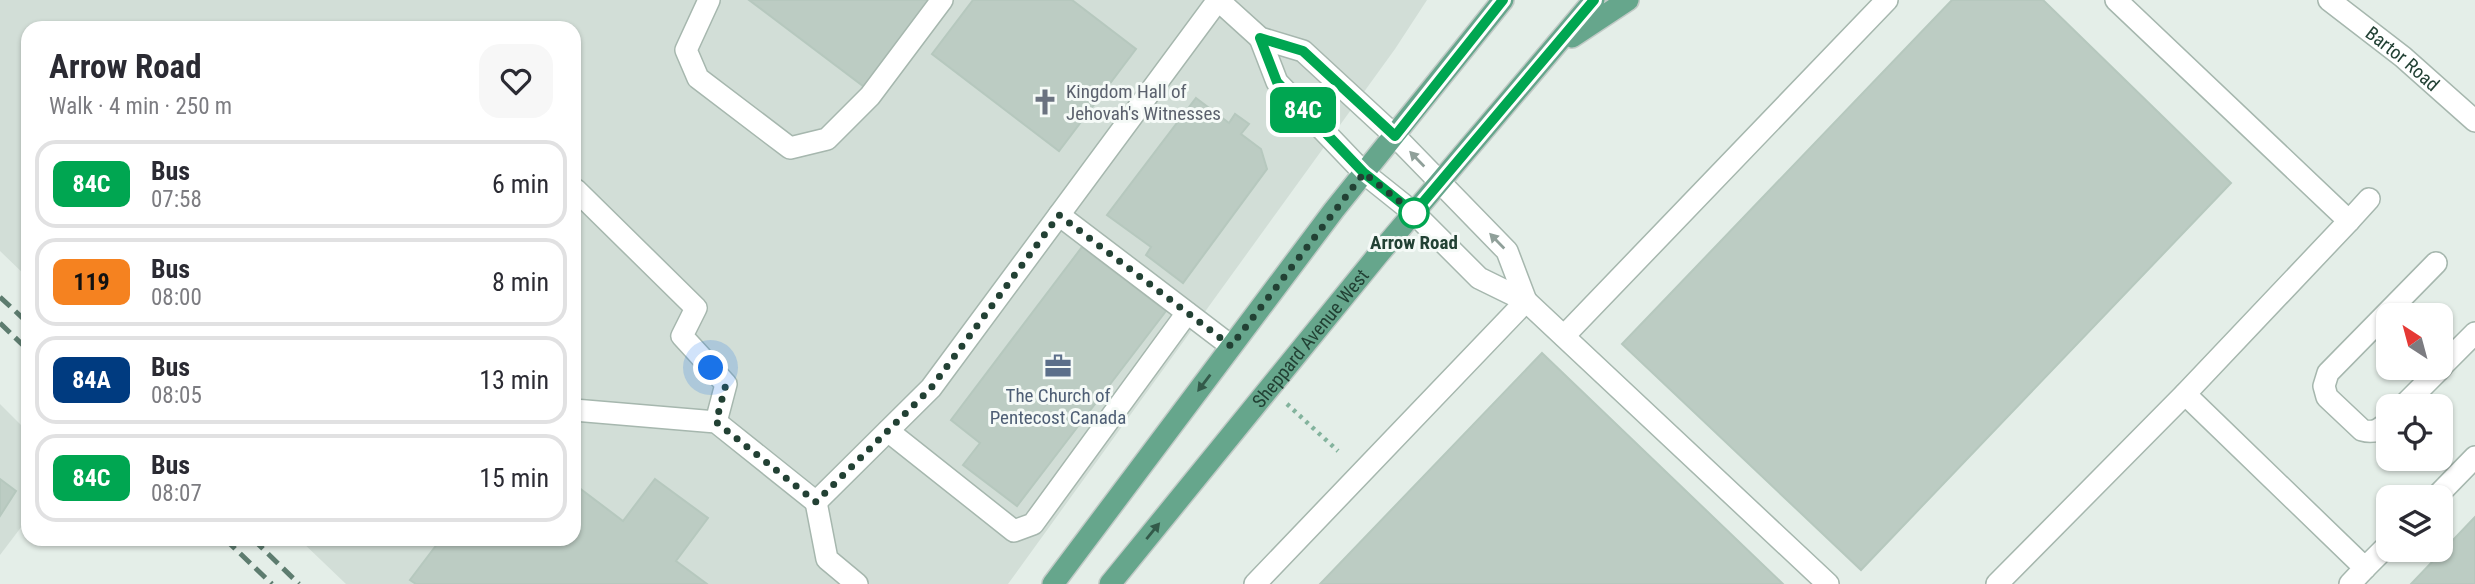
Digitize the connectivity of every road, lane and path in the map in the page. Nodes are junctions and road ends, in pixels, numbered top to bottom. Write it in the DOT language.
graph roads {
  1 [pos="709,0"];
  2 [pos="942,0"];
  3 [pos="1218,0"];
  4 [pos="1503,0"];
  5 [pos="1594,0"];
  6 [pos="1628,0"];
  7 [pos="1887,0"];
  8 [pos="2116,0"];
  9 [pos="2329,0"];
  10 [pos="1260,38"];
  11 [pos="1553,50"];
  12 [pos="2475,121"];
  13 [pos="1395,136"];
  14 [pos="1364,173"];
  15 [pos="1440,182"];
  16 [pos="581,195"];
  17 [pos="2368,199"];
  18 [pos="1414,213"];
  19 [pos="1059,215"];
  20 [pos="2349,221"];
  21 [pos="2436,263"];
  22 [pos="1526,302"];
  23 [pos="1187,313"];
  24 [pos="2475,333"];
  25 [pos="1564,336"];
  26 [pos="1231,346"];
  27 [pos="2454,354"];
  28 [pos="2428,380"];
  29 [pos="2185,394"];
  30 [pos="2415,394"];
  31 [pos="1286,404"];
  32 [pos="581,411"];
  33 [pos="716,422"];
  34 [pos="2376,431"];
  35 [pos="884,435"];
  36 [pos="1338,451"];
  37 [pos="2475,457"];
  38 [pos="2448,485"];
  39 [pos="816,502"];
  40 [pos="2376,557"];
  41 [pos="2365,568"];
  42 [pos="857,584"];
  43 [pos="1053,584"];
  44 [pos="1110,584"];
  45 [pos="1255,584"];
  46 [pos="1828,584"];
  47 [pos="1997,584"];
  48 [pos="2350,584"];
  1 -- 2 [label="street"];
  3 -- 10 [label="street"];
  3 -- 19 [label="street"];
  4 -- 13 [label="main road"];
  5 -- 11 [label="main road, Sheppard Avenue West"];
  6 -- 11 [label="main road"];
  7 -- 25 [label="street"];
  8 -- 20 [label="street"];
  9 -- 12 [label="street, Bartor Road"];
  10 -- 13 [label="street"];
  10 -- 14 [label="street"];
  11 -- 15 [label="main road, Sheppard Avenue West"];
  13 -- 14 [label="main road"];
  15 -- 13 [label="street, one-way"];
  14 -- 18 [label="street"];
  14 -- 26 [label="main road"];
  15 -- 18 [label="main road, Sheppard Avenue West"];
  22 -- 15 [label="street, one-way"];
  16 -- 33 [label="street"];
  17 -- 20 [label="street"];
  18 -- 22 [label="street"];
  44 -- 18 [label="main road, Sheppard Avenue West, one-way"];
  19 -- 23 [label="street"];
  19 -- 35 [label="street"];
  20 -- 29 [label="street"];
  21 -- 34 [label="street"];
  22 -- 25 [label="street"];
  22 -- 45 [label="street"];
  23 -- 26 [label="street"];
  23 -- 35 [label="street"];
  24 -- 27 [label="street"];
  25 -- 46 [label="street"];
  26 -- 43 [label="main road, one-way"];
  28 -- 30 [label="street"];
  29 -- 41 [label="street"];
  29 -- 47 [label="street"];
  31 -- 36 [label="path"];
  32 -- 33 [label="street"];
  33 -- 39 [label="street"];
  35 -- 39 [label="street"];
  37 -- 38 [label="street"];
  39 -- 42 [label="street"];
  40 -- 41 [label="street"];
  41 -- 48 [label="street"];
}
